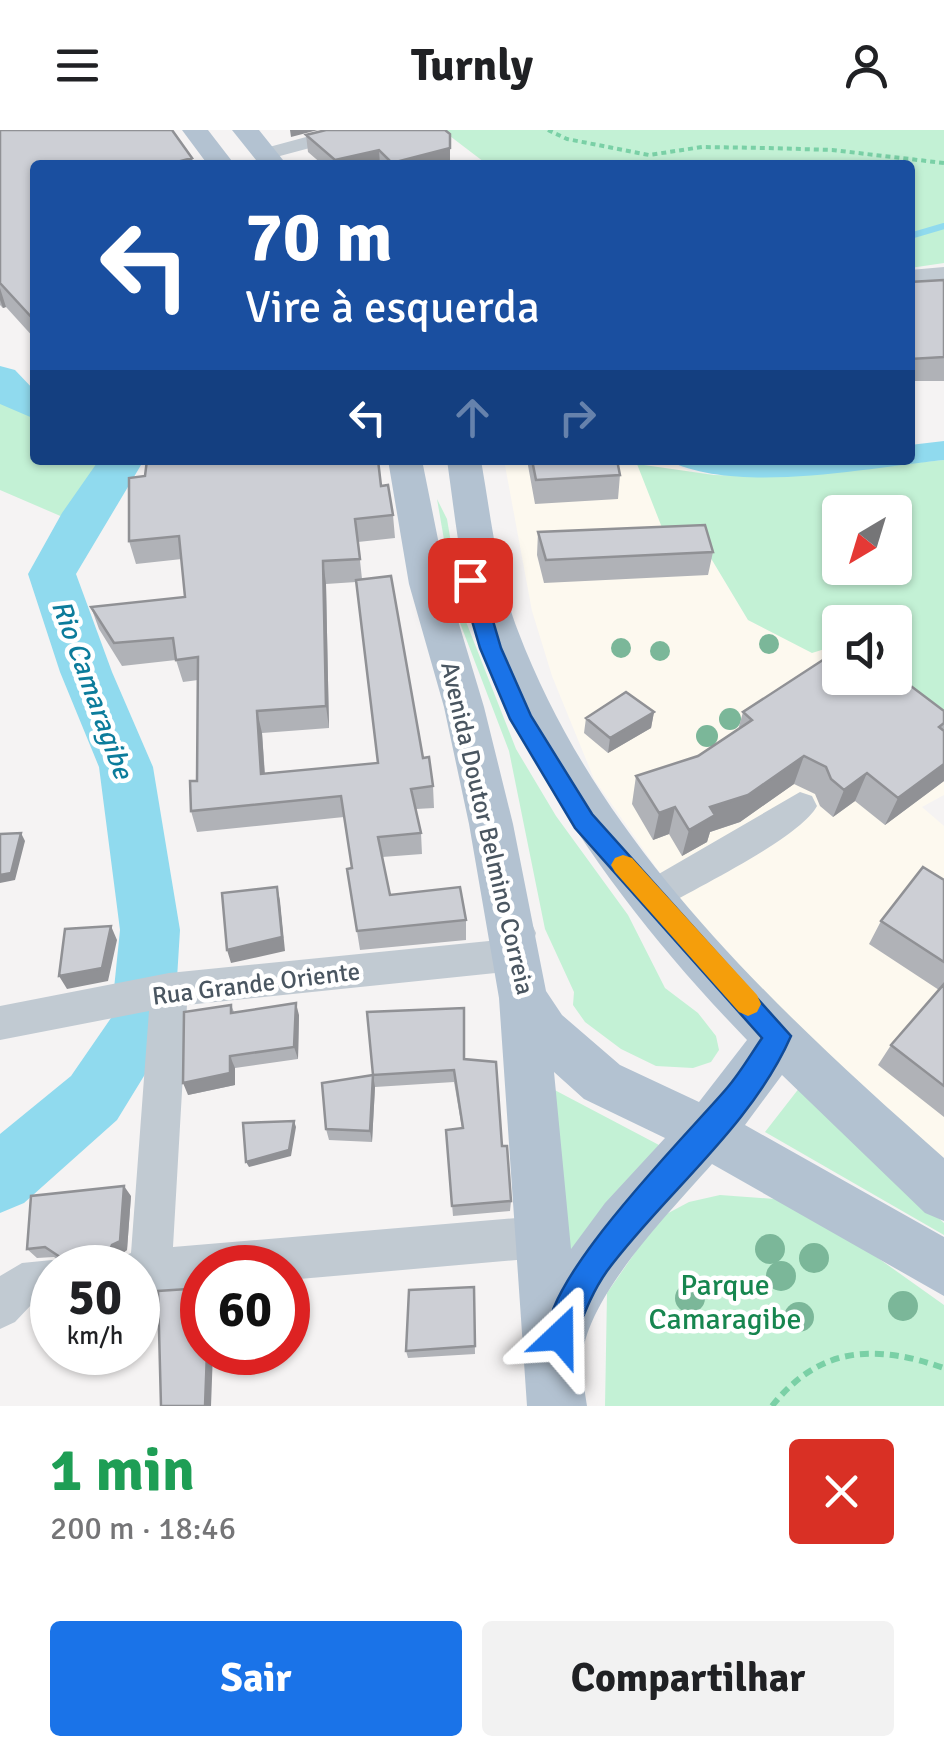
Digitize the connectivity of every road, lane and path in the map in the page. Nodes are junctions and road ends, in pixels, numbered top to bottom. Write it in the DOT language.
graph roads {
  1 [pos="195,130"];
  2 [pos="205,130"];
  3 [pos="233,130"];
  4 [pos="244,130"];
  5 [pos="355,130"];
  6 [pos="548,130"];
  7 [pos="218,160"];
  8 [pos="230,160"];
  9 [pos="266,160"];
  10 [pos="266,160"];
  11 [pos="270,160"];
  12 [pos="944,163"];
  13 [pos="944,274"];
  14 [pos="915,277"];
  15 [pos="406,465"];
  16 [pos="421,465"];
  17 [pos="452,465"];
  18 [pos="465,465"];
  19 [pos="800,806"];
  20 [pos="644,889"];
  21 [pos="518,976"];
  22 [pos="147,995"];
  23 [pos="0,1024"];
  24 [pos="778,1036"];
  25 [pos="705,1132"];
  26 [pos="944,1194"];
  27 [pos="540,1237"];
  28 [pos="144,1245"];
  29 [pos="944,1268"];
  30 [pos="160,1269"];
  31 [pos="30,1283"];
  32 [pos="2,1303"];
  33 [pos="944,1368"];
  34 [pos="556,1382"];
  35 [pos="772,1406"];
  1 -- 7 [label="main road"];
  2 -- 8 [label="street"];
  3 -- 9 [label="street"];
  4 -- 10 [label="main road"];
  5 -- 11 [label="street"];
  6 -- 12 [label="path"];
  13 -- 14 [label="street"];
  15 -- 21 [label="main road, Avenida Doutor Belmino Correia"];
  16 -- 21 [label="street"];
  17 -- 20 [label="street"];
  18 -- 20 [label="main road"];
  19 -- 20 [label="street"];
  20 -- 24 [label="main road"];
  21 -- 22 [label="street, Rua Grande Oriente"];
  21 -- 25 [label="main road, Avenida Doutor Belmino Correia"];
  21 -- 27 [label="main road"];
  22 -- 23 [label="street, Rua Grande Oriente"];
  22 -- 28 [label="street"];
  24 -- 25 [label="main road"];
  24 -- 26 [label="main road"];
  25 -- 29 [label="main road, Avenida Doutor Belmino Correia"];
  25 -- 34 [label="main road"];
  27 -- 30 [label="street"];
  27 -- 34 [label="main road"];
  31 -- 32 [label="street"];
  33 -- 35 [label="path"];
}
